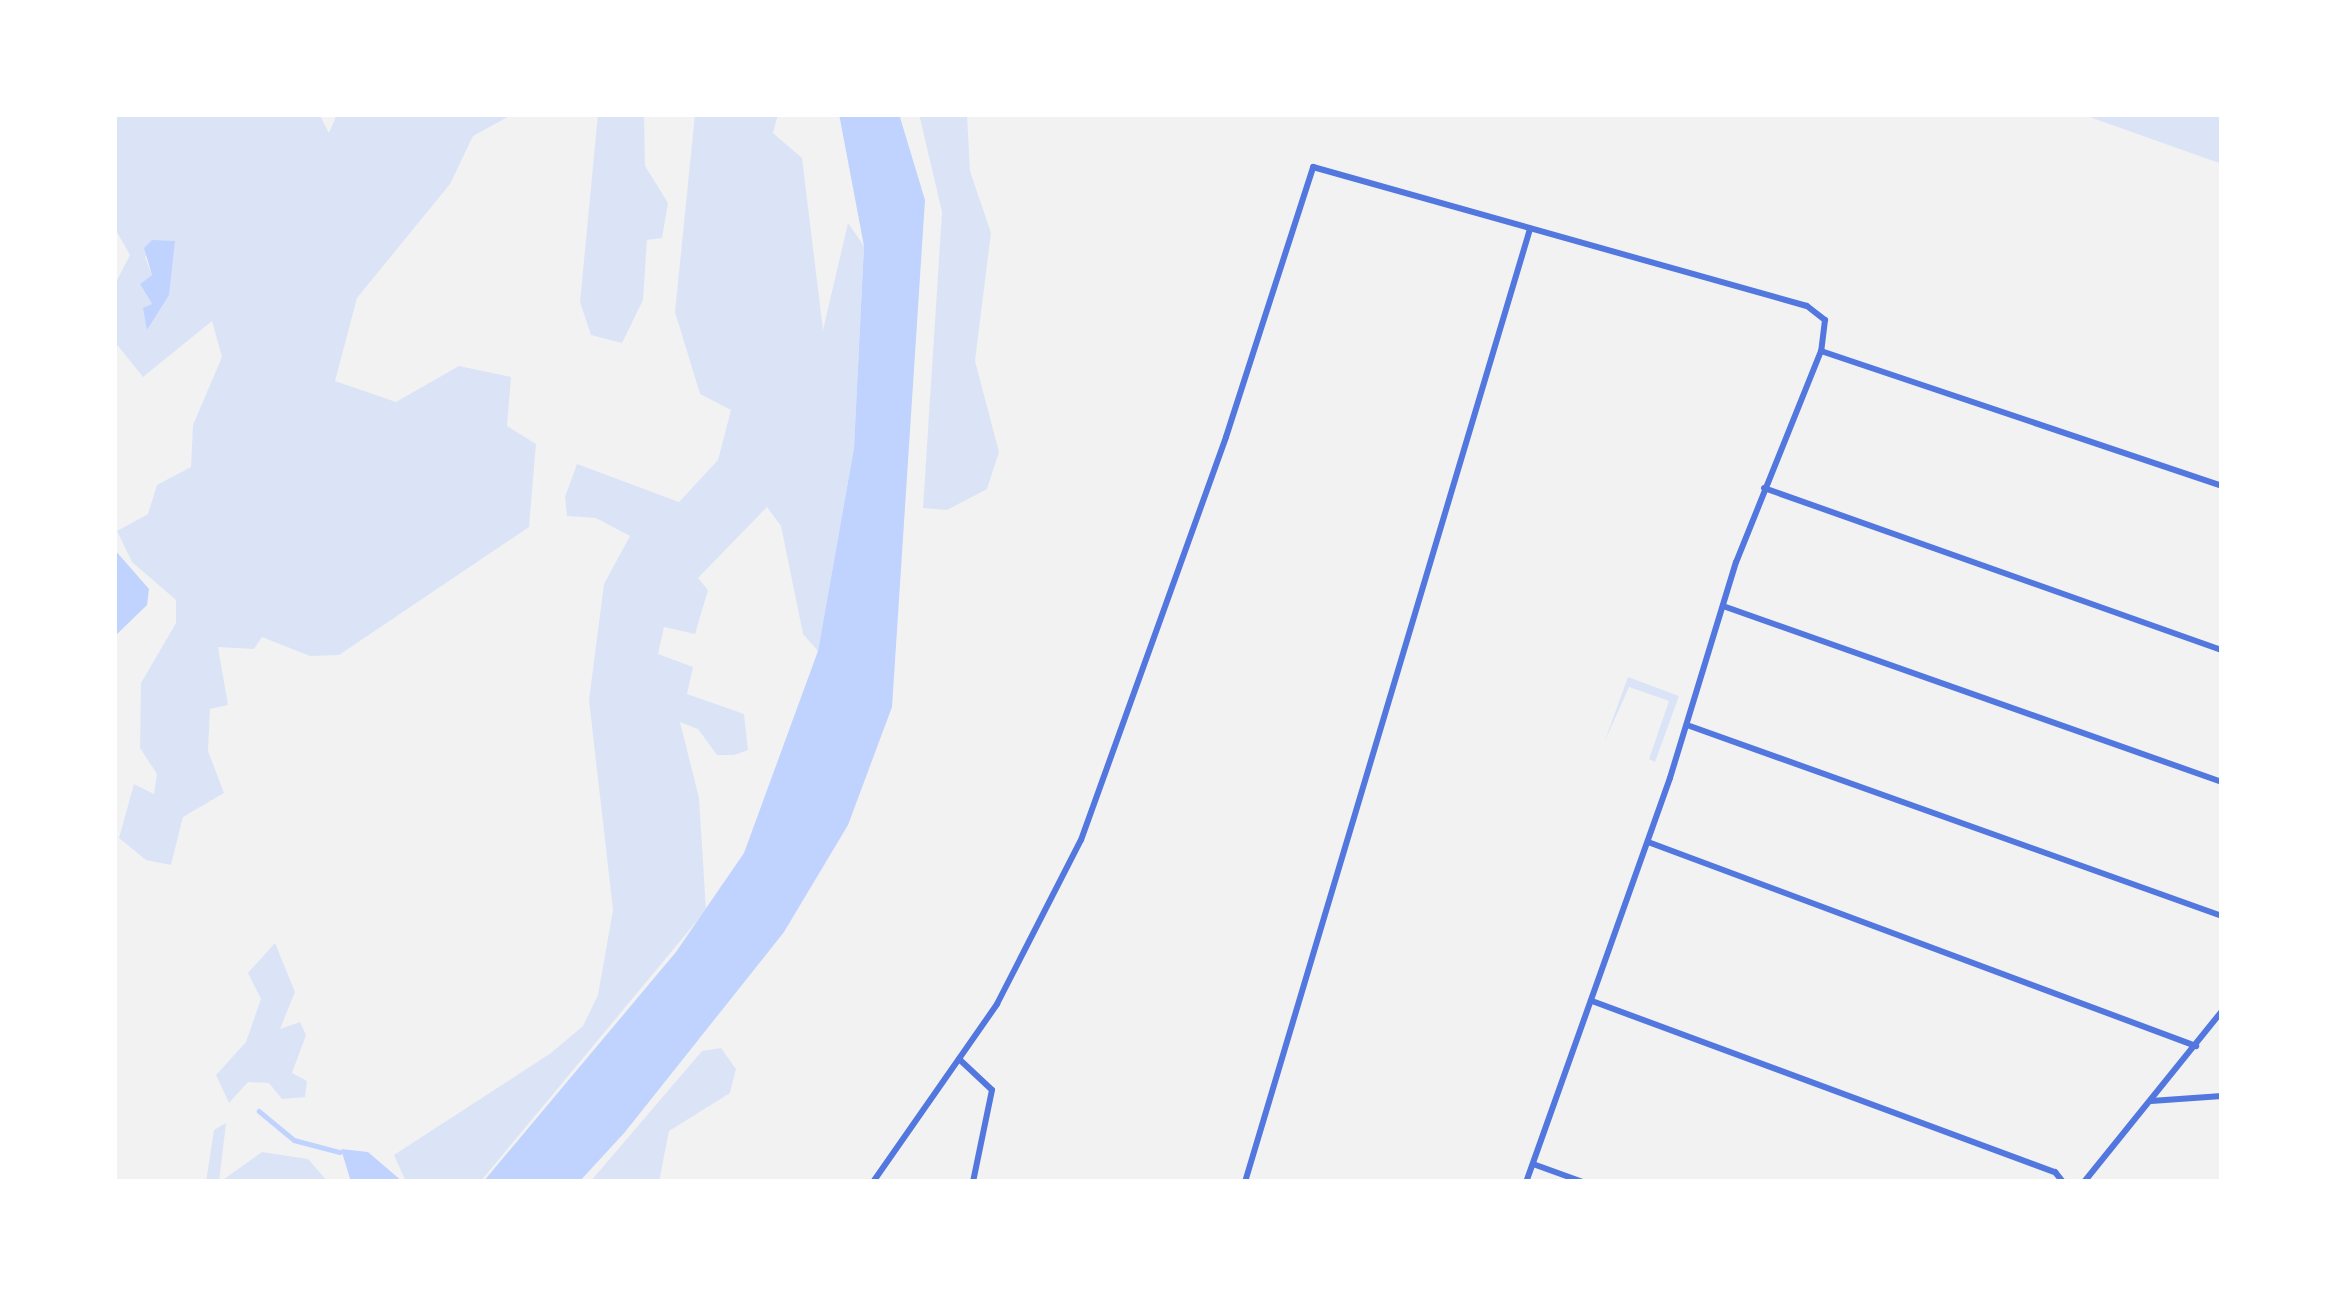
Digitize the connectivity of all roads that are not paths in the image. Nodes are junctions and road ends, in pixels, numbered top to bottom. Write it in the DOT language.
graph roads {
  1 [pos="1530,229"];
  2 [pos="1821,351"];
  3 [pos="2222,486"];
  4 [pos="1764,488"];
  5 [pos="1723,606"];
  6 [pos="2222,650"];
  7 [pos="1687,725"];
  8 [pos="2222,782"];
  9 [pos="1648,842"];
  10 [pos="2222,916"];
  11 [pos="1592,1000"];
  12 [pos="2222,1011"];
  13 [pos="2196,1046"];
  14 [pos="959,1059"];
  15 [pos="2222,1096"];
  16 [pos="2151,1101"];
  17 [pos="1533,1164"];
  18 [pos="873,1182"];
  19 [pos="973,1182"];
  20 [pos="1245,1182"];
  21 [pos="1526,1182"];
  22 [pos="1583,1182"];
  23 [pos="2063,1182"];
  24 [pos="2084,1182"];
  1 -- 2 [label="street"];
  1 -- 14 [label="street"];
  1 -- 20 [label="street"];
  2 -- 3 [label="street"];
  2 -- 4 [label="street"];
  4 -- 5 [label="street"];
  4 -- 6 [label="street"];
  5 -- 7 [label="street"];
  5 -- 8 [label="street"];
  7 -- 9 [label="street"];
  7 -- 10 [label="street"];
  9 -- 11 [label="street"];
  9 -- 13 [label="street"];
  11 -- 17 [label="street"];
  11 -- 23 [label="street"];
  12 -- 13 [label="street"];
  13 -- 16 [label="street"];
  14 -- 18 [label="street"];
  14 -- 19 [label="street"];
  15 -- 16 [label="street"];
  16 -- 24 [label="street"];
  17 -- 21 [label="street"];
  17 -- 22 [label="street"];
}
